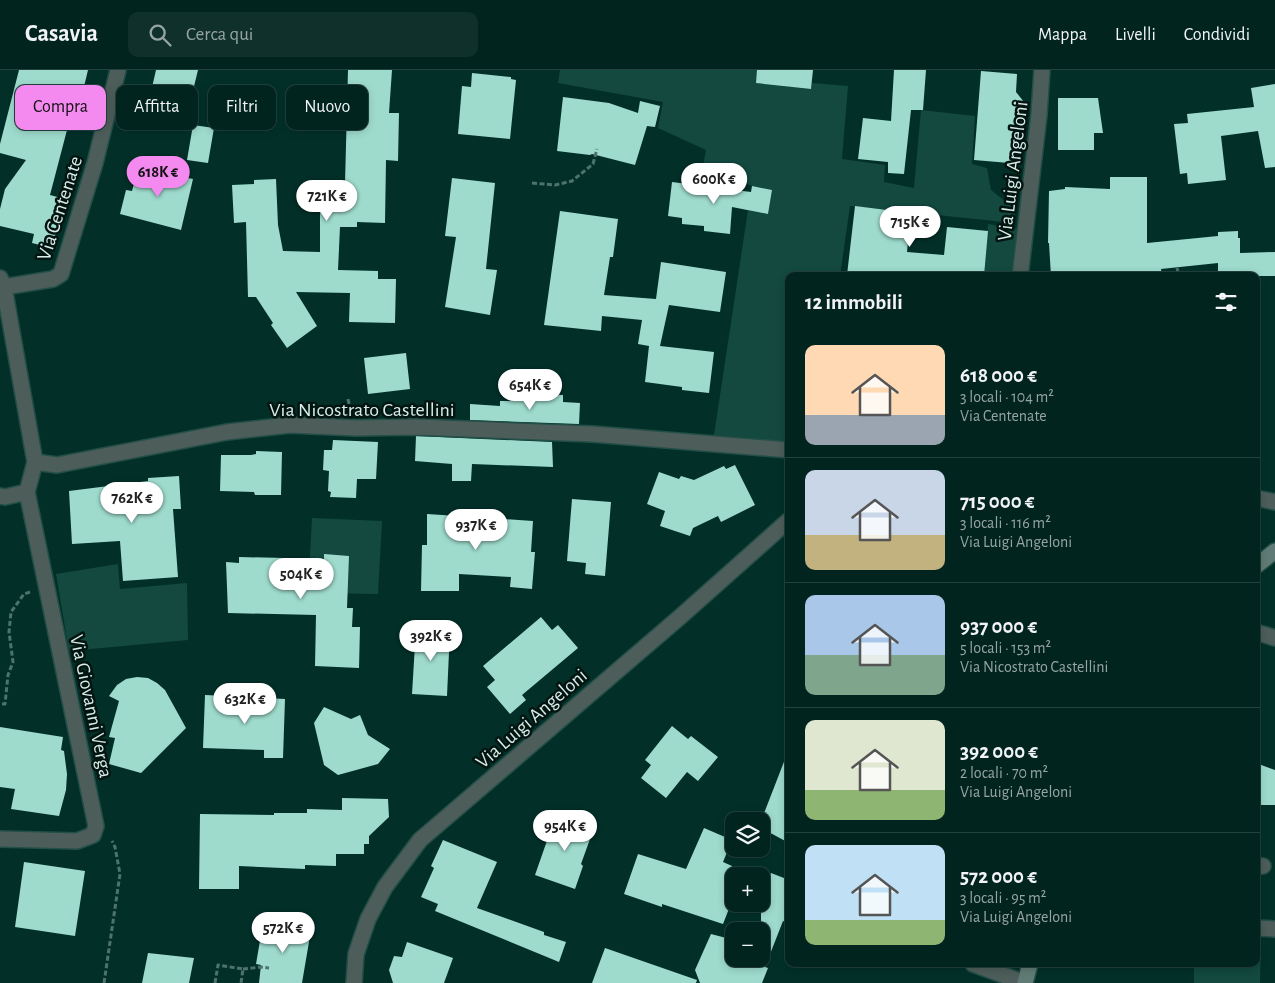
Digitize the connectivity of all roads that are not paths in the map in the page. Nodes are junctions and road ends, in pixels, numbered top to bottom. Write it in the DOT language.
graph roads {
  1 [pos="118,70"];
  2 [pos="1042,70"];
  3 [pos="1020,272"];
  4 [pos="2,283"];
  5 [pos="785,450"];
  6 [pos="35,462"];
  7 [pos="27,492"];
  8 [pos="0,496"];
  9 [pos="1260,499"];
  10 [pos="1275,502"];
  11 [pos="785,524"];
  12 [pos="1275,551"];
  13 [pos="1260,563"];
  14 [pos="1260,633"];
  15 [pos="1275,638"];
  16 [pos="0,838"];
  17 [pos="1260,928"];
  18 [pos="1275,929"];
  19 [pos="981,967"];
  20 [pos="1029,967"];
  21 [pos="354,983"];
  22 [pos="1025,983"];
  1 -- 4 [label="street, Via Centenate"];
  2 -- 3 [label="street, Via Luigi Angeloni"];
  4 -- 6 [label="street"];
  5 -- 6 [label="street, Via Nicostrato Castellini"];
  6 -- 7 [label="street, Via Giovanni Verga"];
  7 -- 8 [label="street"];
  7 -- 16 [label="street, Via Giovanni Verga"];
  9 -- 10 [label="street"];
  11 -- 21 [label="street, Via Luigi Angeloni"];
  12 -- 13 [label="street"];
  14 -- 15 [label="street"];
  17 -- 18 [label="street"];
  19 -- 22 [label="street"];
  20 -- 22 [label="street"];
}
